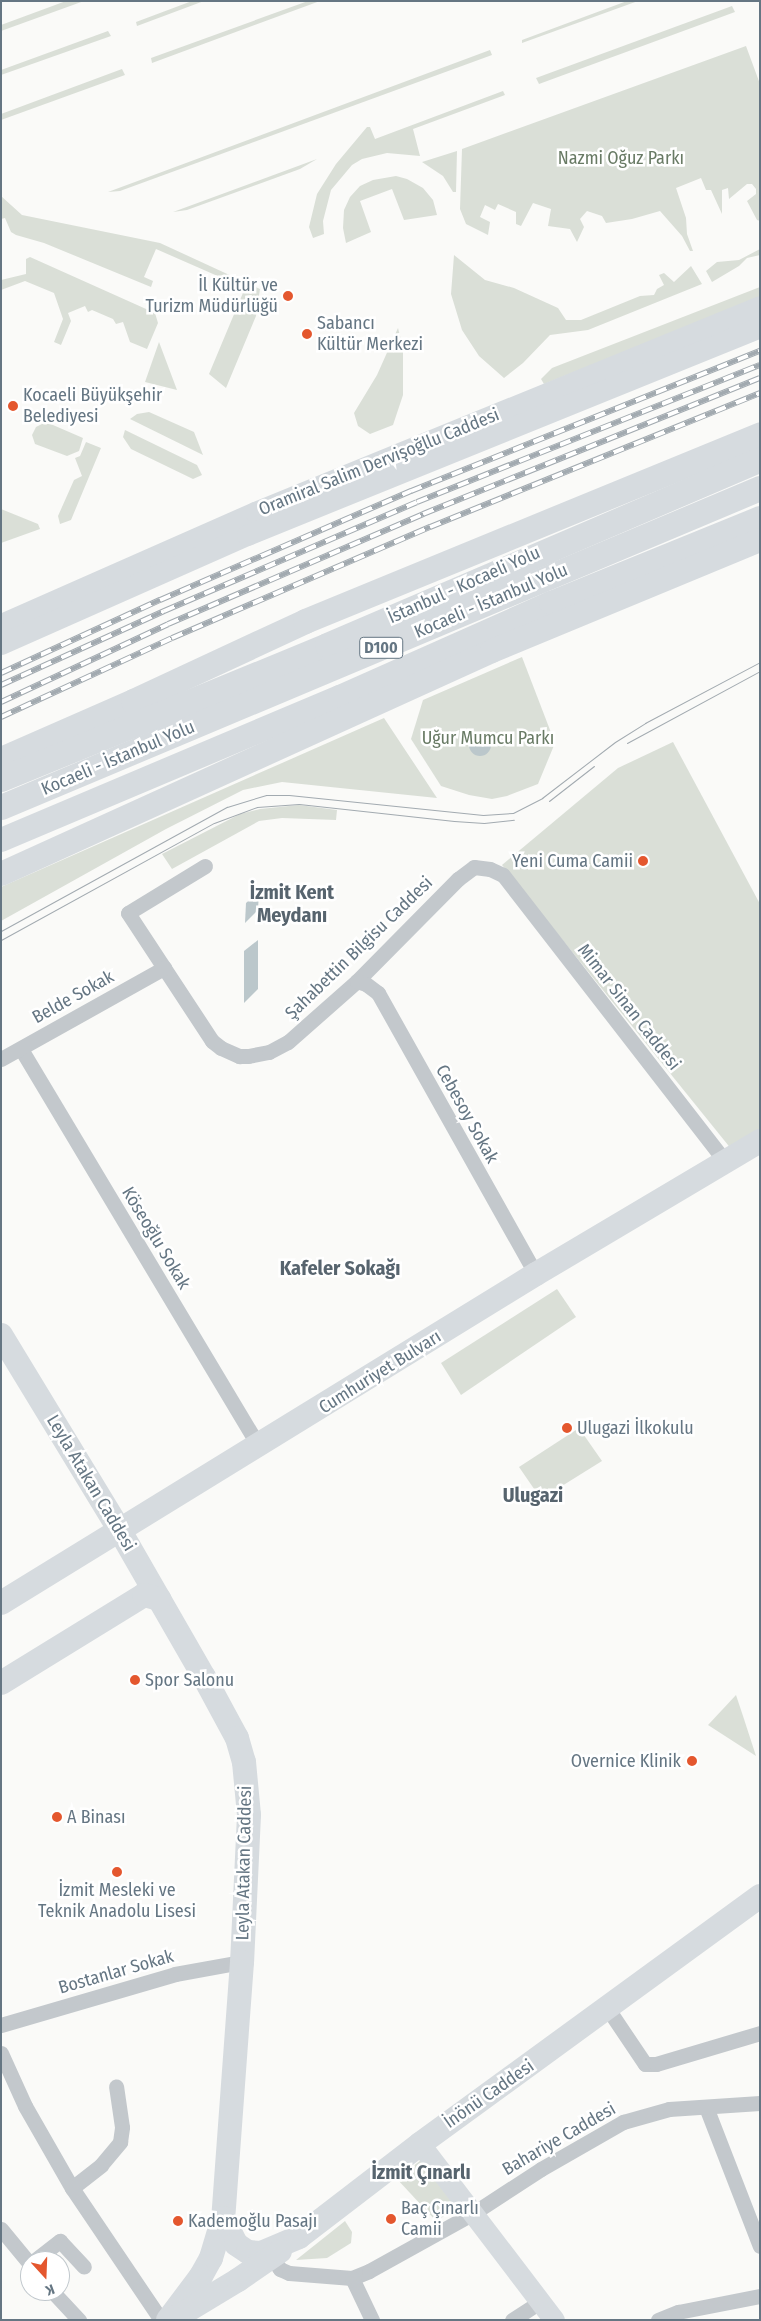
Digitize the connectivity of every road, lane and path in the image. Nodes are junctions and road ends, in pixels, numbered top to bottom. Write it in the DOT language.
graph roads {
  1 [pos="760,306"];
  2 [pos="760,327"];
  3 [pos="760,434"];
  4 [pos="760,458"];
  5 [pos="760,488"];
  6 [pos="760,518"];
  7 [pos="760,540"];
  8 [pos="1,624"];
  9 [pos="1,644"];
  10 [pos="1,759"];
  11 [pos="1,779"];
  12 [pos="1,807"];
  13 [pos="1,841"];
  14 [pos="205,866"];
  15 [pos="1,874"];
  16 [pos="503,875"];
  17 [pos="164,968"];
  18 [pos="356,981"];
  19 [pos="21,1048"];
  20 [pos="1,1059"];
  21 [pos="760,1141"];
  22 [pos="726,1162"];
  23 [pos="536,1274"];
  24 [pos="1,1334"];
  25 [pos="259,1446"];
  26 [pos="120,1530"];
  27 [pos="159,1599"];
  28 [pos="1,1603"];
  29 [pos="1,1683"];
  30 [pos="760,1896"];
  31 [pos="242,1962"];
  32 [pos="608,2009"];
  33 [pos="1,2025"];
  34 [pos="760,2033"];
  35 [pos="1,2053"];
  36 [pos="116,2086"];
  37 [pos="760,2103"];
  38 [pos="706,2107"];
  39 [pos="420,2144"];
  40 [pos="72,2188"];
  41 [pos="472,2214"];
  42 [pos="222,2218"];
  43 [pos="1,2229"];
  44 [pos="299,2238"];
  45 [pos="760,2246"];
  46 [pos="47,2251"];
  47 [pos="69,2251"];
  48 [pos="20,2252"];
  49 [pos="70,2252"];
  50 [pos="272,2258"];
  51 [pos="84,2267"];
  52 [pos="352,2278"];
  53 [pos="760,2296"];
  54 [pos="61,2301"];
  55 [pos="541,2301"];
  56 [pos="79,2320"];
  57 [pos="160,2320"];
  58 [pos="168,2320"];
  59 [pos="172,2320"];
  60 [pos="372,2320"];
  61 [pos="512,2320"];
  62 [pos="554,2320"];
  63 [pos="658,2320"];
  1 -- 8 [label="main road, Oramiral Salim Dervişoğllu Caddesi"];
  2 -- 9 [label="main road, Oramiral Salim Dervişoğllu Caddesi"];
  3 -- 10 [label="highway"];
  4 -- 11 [label="highway, İstanbul - Kocaeli Yolu / D100"];
  5 -- 12 [label="highway, Kocaeli - İstanbul Yolu / D100"];
  6 -- 13 [label="main road"];
  7 -- 15 [label="main road"];
  14 -- 17 [label="street"];
  16 -- 18 [label="street, Şahabettin Bilgisu Caddesi"];
  16 -- 22 [label="street, Mimar Sinan Caddesi"];
  17 -- 18 [label="street, Şahabettin Bilgisu Caddesi"];
  17 -- 19 [label="street, Belde Sokak"];
  18 -- 23 [label="street, Cebesoy Sokak"];
  19 -- 20 [label="street, Belde Sokak"];
  19 -- 25 [label="street, Köseoğlu Sokak"];
  21 -- 22 [label="main road, Cumhuriyet Bulvarı"];
  22 -- 23 [label="main road, Cumhuriyet Bulvarı"];
  23 -- 25 [label="main road, Cumhuriyet Bulvarı"];
  24 -- 26 [label="main road, Leyla Atakan Caddesi"];
  25 -- 26 [label="main road, Cumhuriyet Bulvarı"];
  26 -- 27 [label="main road, Leyla Atakan Caddesi"];
  26 -- 28 [label="main road, Cumhuriyet Bulvarı"];
  27 -- 29 [label="main road"];
  27 -- 31 [label="main road, Leyla Atakan Caddesi"];
  30 -- 32 [label="main road, İnönü Caddesi"];
  31 -- 33 [label="street, Bostanlar Sokak"];
  31 -- 42 [label="main road, Leyla Atakan Caddesi"];
  32 -- 34 [label="street"];
  32 -- 39 [label="main road, İnönü Caddesi"];
  35 -- 40 [label="street"];
  36 -- 40 [label="street"];
  37 -- 38 [label="street, Bahariye Caddesi"];
  38 -- 41 [label="street, Bahariye Caddesi"];
  38 -- 45 [label="street"];
  39 -- 41 [label="main road"];
  39 -- 44 [label="main road, İnönü Caddesi"];
  40 -- 57 [label="street"];
  41 -- 52 [label="street, Bahariye Caddesi"];
  41 -- 55 [label="main road"];
  42 -- 44 [label="main road, İnönü Caddesi"];
  42 -- 58 [label="main road, Leyla Atakan Caddesi"];
  43 -- 48 [label="street"];
  44 -- 50 [label="main road"];
  46 -- 47 [label="street"];
  49 -- 51 [label="street"];
  50 -- 52 [label="street"];
  50 -- 59 [label="main road"];
  52 -- 60 [label="street"];
  53 -- 63 [label="street"];
  54 -- 56 [label="street"];
  55 -- 61 [label="street"];
  55 -- 62 [label="main road"];
}
